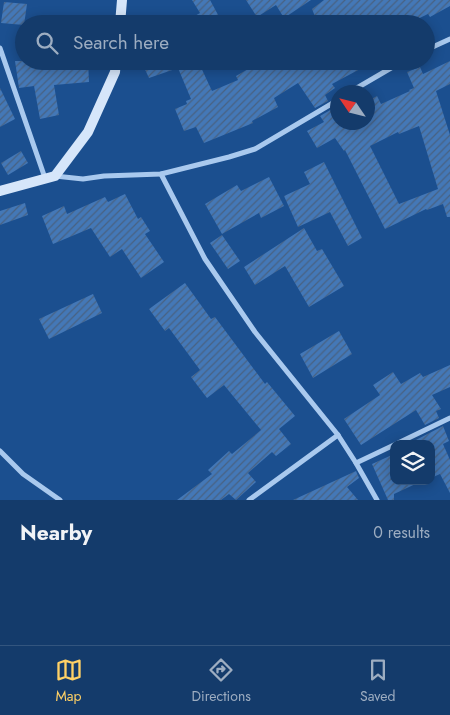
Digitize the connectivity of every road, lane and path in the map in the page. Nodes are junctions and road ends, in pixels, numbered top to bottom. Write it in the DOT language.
graph roads {
  1 [pos="122,0"];
  2 [pos="121,15"];
  3 [pos="450,39"];
  4 [pos="435,46"];
  5 [pos="0,48"];
  6 [pos="115,70"];
  7 [pos="388,70"];
  8 [pos="362,85"];
  9 [pos="330,105"];
  10 [pos="161,174"];
  11 [pos="50,177"];
  12 [pos="0,191"];
  13 [pos="450,418"];
  14 [pos="338,435"];
  15 [pos="403,440"];
  16 [pos="390,446"];
  17 [pos="0,451"];
  18 [pos="356,463"];
  19 [pos="60,500"];
  20 [pos="249,500"];
  21 [pos="377,500"];
  1 -- 2 [label="main road"];
  3 -- 4 [label="street"];
  5 -- 11 [label="street"];
  6 -- 11 [label="main road"];
  7 -- 8 [label="street"];
  9 -- 10 [label="street"];
  10 -- 11 [label="street"];
  10 -- 14 [label="street"];
  11 -- 12 [label="main road"];
  13 -- 15 [label="street"];
  14 -- 18 [label="street"];
  14 -- 20 [label="street"];
  16 -- 18 [label="street"];
  17 -- 19 [label="street"];
  18 -- 21 [label="street"];
}
